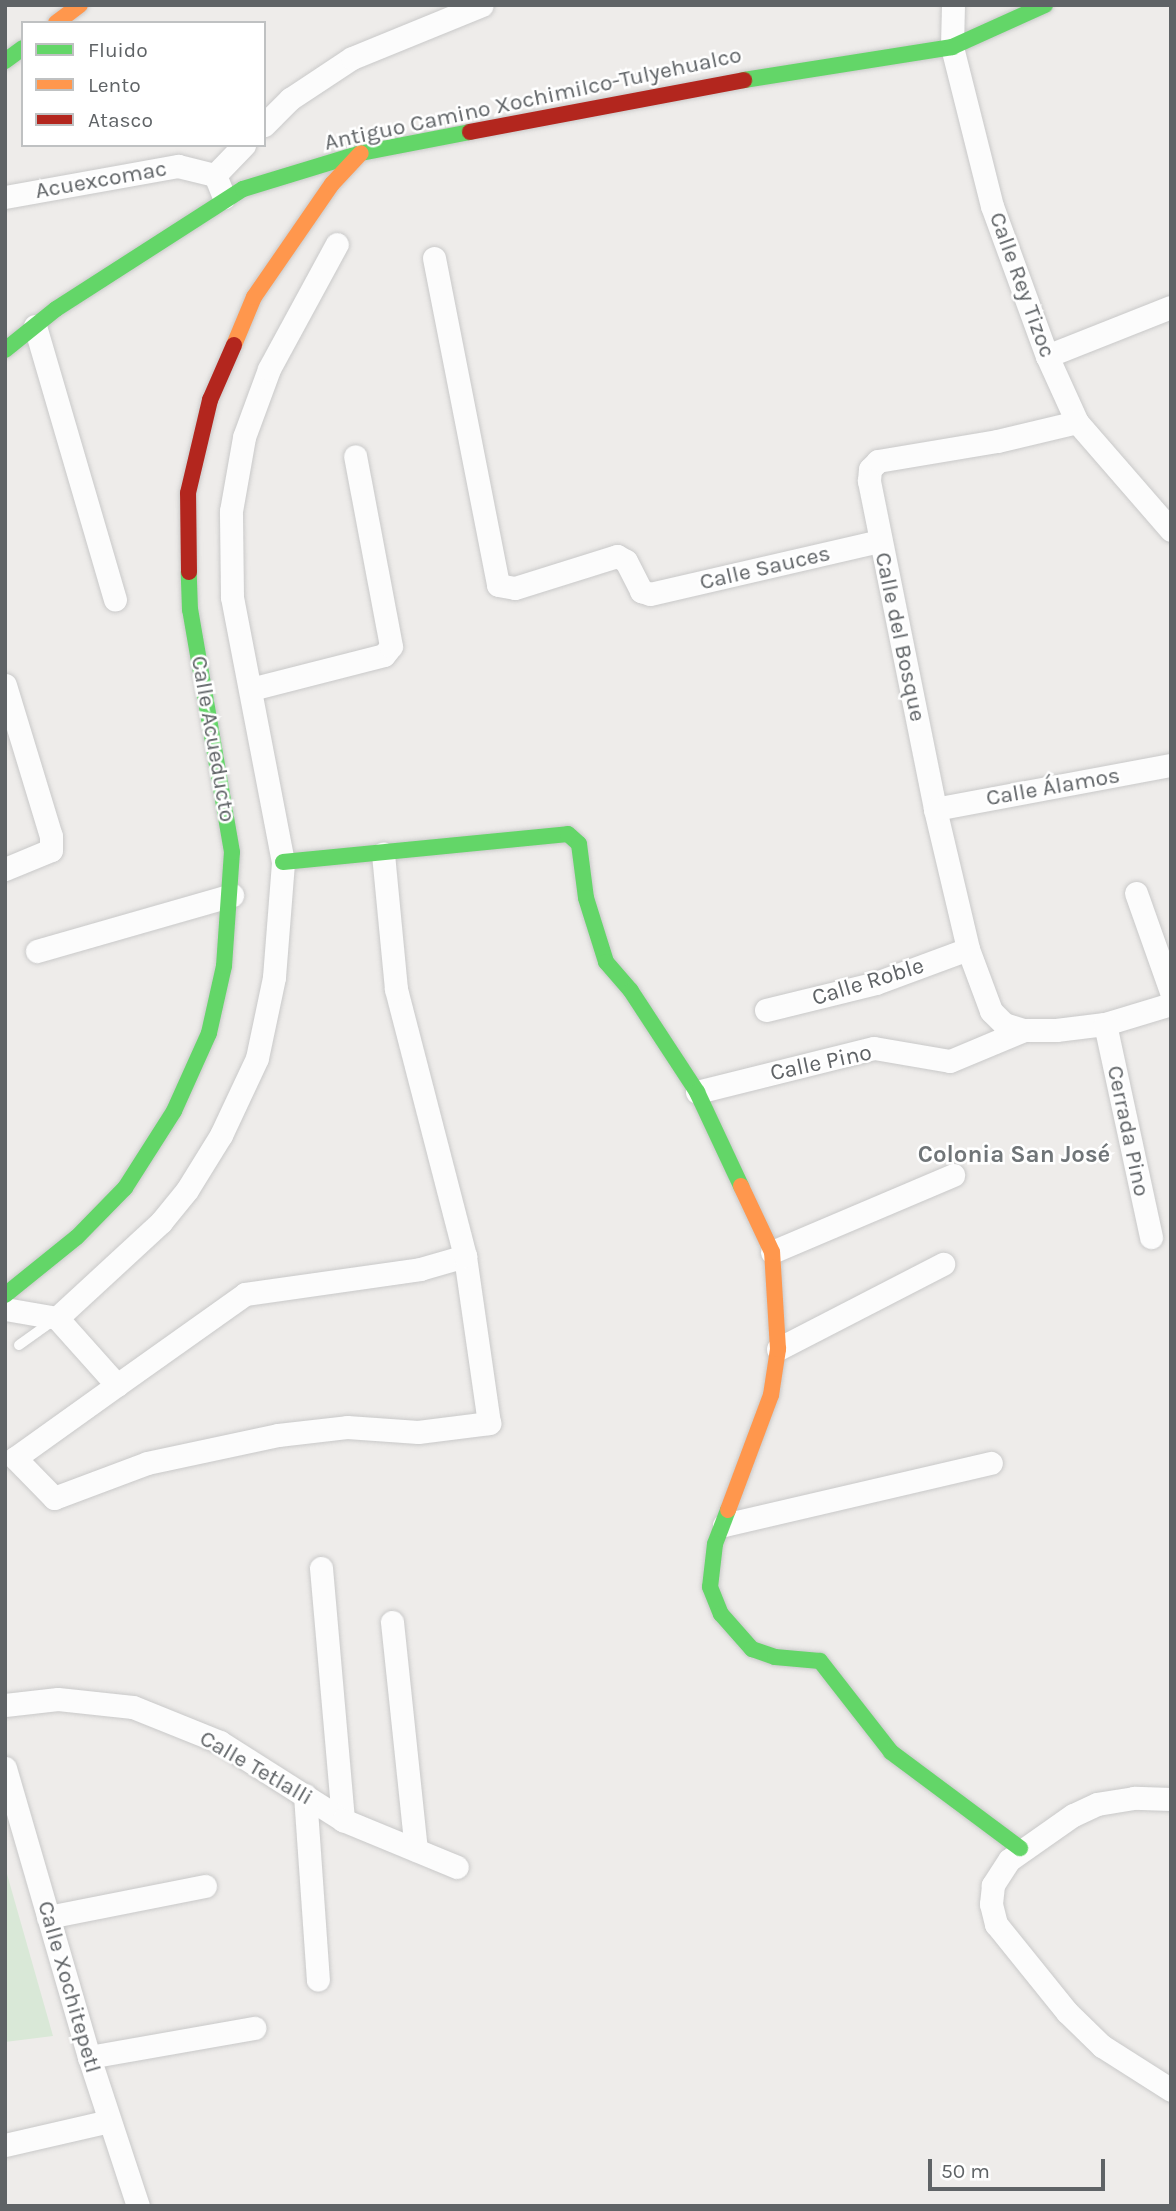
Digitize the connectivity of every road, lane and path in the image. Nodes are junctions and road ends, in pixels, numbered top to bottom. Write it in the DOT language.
graph roads {
  1 [pos="80,5"];
  2 [pos="482,5"];
  3 [pos="953,5"];
  4 [pos="1045,5"];
  5 [pos="59,21"];
  6 [pos="952,47"];
  7 [pos="21,49"];
  8 [pos="5,61"];
  9 [pos="266,123"];
  10 [pos="242,147"];
  11 [pos="361,153"];
  12 [pos="215,175"];
  13 [pos="5,197"];
  14 [pos="224,197"];
  15 [pos="337,244"];
  16 [pos="434,258"];
  17 [pos="1171,307"];
  18 [pos="35,326"];
  19 [pos="5,350"];
  20 [pos="1047,356"];
  21 [pos="1077,422"];
  22 [pos="355,456"];
  23 [pos="1171,530"];
  24 [pos="880,541"];
  25 [pos="115,600"];
  26 [pos="5,685"];
  27 [pos="251,689"];
  28 [pos="1171,765"];
  29 [pos="935,808"];
  30 [pos="383,854"];
  31 [pos="283,862"];
  32 [pos="5,869"];
  33 [pos="1136,893"];
  34 [pos="232,895"];
  35 [pos="968,949"];
  36 [pos="37,951"];
  37 [pos="1171,992"];
  38 [pos="1171,1004"];
  39 [pos="766,1010"];
  40 [pos="1105,1024"];
  41 [pos="1024,1030"];
  42 [pos="697,1092"];
  43 [pos="953,1175"];
  44 [pos="1151,1237"];
  45 [pos="772,1252"];
  46 [pos="465,1256"];
  47 [pos="943,1264"];
  48 [pos="5,1295"];
  49 [pos="5,1309"];
  50 [pos="57,1318"];
  51 [pos="19,1345"];
  52 [pos="778,1349"];
  53 [pos="117,1385"];
  54 [pos="991,1463"];
  55 [pos="724,1525"];
  56 [pos="321,1568"];
  57 [pos="391,1622"];
  58 [pos="5,1705"];
  59 [pos="5,1768"];
  60 [pos="304,1796"];
  61 [pos="1171,1799"];
  62 [pos="343,1820"];
  63 [pos="1020,1848"];
  64 [pos="416,1850"];
  65 [pos="457,1867"];
  66 [pos="205,1886"];
  67 [pos="48,1917"];
  68 [pos="318,1980"];
  69 [pos="254,2028"];
  70 [pos="89,2057"];
  71 [pos="1171,2090"];
  72 [pos="109,2121"];
  73 [pos="5,2145"];
  74 [pos="138,2206"];
  1 -- 5 [label="street"];
  2 -- 9 [label="street"];
  3 -- 6 [label="street, Calle Rey Tizoc"];
  4 -- 6 [label="street, Antiguo Camino Xochimilco-Tulyehualco"];
  6 -- 11 [label="street, Antiguo Camino Xochimilco-Tulyehualco"];
  6 -- 20 [label="street, Calle Rey Tizoc"];
  7 -- 8 [label="street"];
  10 -- 12 [label="street"];
  11 -- 14 [label="street, Antiguo Camino Xochimilco-Tulyehualco"];
  11 -- 34 [label="street, Calle Acueducto"];
  12 -- 13 [label="street, Acuexcomac"];
  12 -- 14 [label="street"];
  14 -- 18 [label="street, Antiguo Camino Xochimilco-Tulyehualco"];
  15 -- 27 [label="street, Calle Acueducto"];
  16 -- 24 [label="street, Calle Sauces"];
  17 -- 20 [label="street"];
  18 -- 19 [label="street, Antiguo Camino Xochimilco-Tulyehualco"];
  18 -- 25 [label="street"];
  20 -- 21 [label="street, Calle Rey Tizoc"];
  21 -- 23 [label="street, Calle Rey Tizoc"];
  21 -- 24 [label="street, Calle del Bosque"];
  22 -- 27 [label="street"];
  24 -- 29 [label="street, Calle del Bosque"];
  26 -- 32 [label="street"];
  27 -- 31 [label="street, Calle Acueducto"];
  28 -- 29 [label="street, Calle Álamos"];
  29 -- 35 [label="street, Calle del Bosque"];
  30 -- 31 [label="street"];
  30 -- 42 [label="street"];
  30 -- 46 [label="street"];
  31 -- 50 [label="street, Calle Acueducto"];
  33 -- 37 [label="street"];
  34 -- 36 [label="street"];
  34 -- 48 [label="street, Calle Acueducto"];
  35 -- 39 [label="street, Calle Roble"];
  35 -- 41 [label="street, Calle del Bosque"];
  38 -- 40 [label="street"];
  40 -- 41 [label="street"];
  40 -- 44 [label="street, Cerrada Pino"];
  41 -- 42 [label="street, Calle Pino"];
  42 -- 45 [label="street"];
  43 -- 45 [label="street"];
  45 -- 52 [label="street"];
  46 -- 53 [label="street"];
  46 -- 53 [label="street"];
  47 -- 52 [label="street"];
  49 -- 50 [label="street"];
  50 -- 51 [label="lane, Calle Acueducto"];
  50 -- 53 [label="street"];
  52 -- 55 [label="street"];
  54 -- 55 [label="street"];
  55 -- 63 [label="street"];
  56 -- 62 [label="street"];
  57 -- 64 [label="street"];
  58 -- 60 [label="street, Calle Tetlalli"];
  59 -- 67 [label="street, Calle Xochitepetl"];
  60 -- 62 [label="street, Calle Tetlalli"];
  60 -- 68 [label="street"];
  61 -- 63 [label="street"];
  62 -- 64 [label="street, Calle Tetlalli"];
  63 -- 71 [label="street"];
  64 -- 65 [label="street, Calle Tetlalli"];
  66 -- 67 [label="street"];
  67 -- 70 [label="street, Calle Xochitepetl"];
  69 -- 70 [label="street"];
  70 -- 72 [label="street, Calle Xochitepetl"];
  72 -- 73 [label="street"];
  72 -- 74 [label="street, Calle Xochitepetl"];
}
